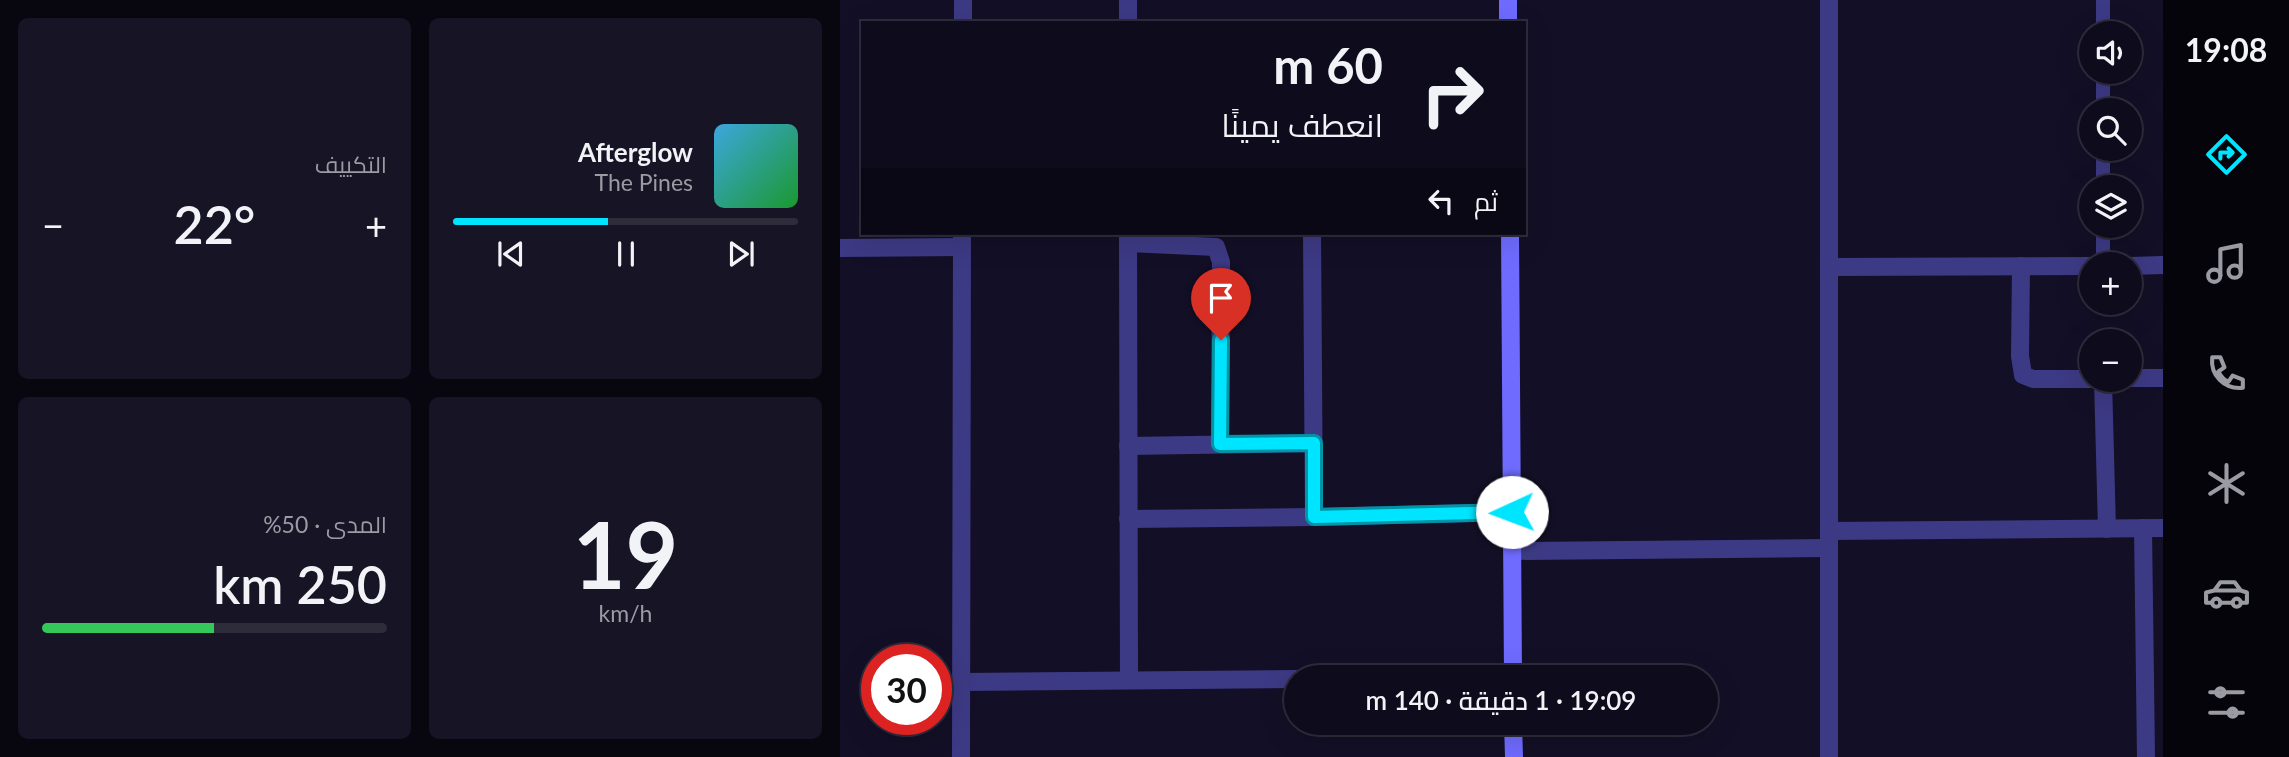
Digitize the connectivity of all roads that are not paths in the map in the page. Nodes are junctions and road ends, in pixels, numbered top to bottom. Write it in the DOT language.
graph roads {
  1 [pos="963,0"];
  2 [pos="1128,0"];
  3 [pos="1508,0"];
  4 [pos="1829,0"];
  5 [pos="2103,0"];
  6 [pos="962,21"];
  7 [pos="1128,21"];
  8 [pos="1508,21"];
  9 [pos="2103,21"];
  10 [pos="1312,235"];
  11 [pos="1510,235"];
  12 [pos="1128,238"];
  13 [pos="962,240"];
  14 [pos="840,248"];
  15 [pos="2142,265"];
  16 [pos="2163,265"];
  17 [pos="2021,266"];
  18 [pos="2079,266"];
  19 [pos="1829,267"];
  20 [pos="2163,377"];
  21 [pos="2142,378"];
  22 [pos="2079,379"];
  23 [pos="2103,392"];
  24 [pos="1314,443"];
  25 [pos="1220,444"];
  26 [pos="1128,446"];
  27 [pos="1512,512"];
  28 [pos="1314,517"];
  29 [pos="1128,519"];
  30 [pos="2143,528"];
  31 [pos="2163,528"];
  32 [pos="2106,529"];
  33 [pos="1829,539"];
  34 [pos="1512,551"];
  35 [pos="1513,665"];
  36 [pos="1129,679"];
  37 [pos="1284,679"];
  38 [pos="961,682"];
  39 [pos="1514,735"];
  40 [pos="961,757"];
  41 [pos="1514,757"];
  42 [pos="1829,757"];
  43 [pos="2146,757"];
  1 -- 6 [label="street"];
  2 -- 7 [label="street"];
  3 -- 8 [label="street"];
  4 -- 19 [label="street"];
  5 -- 9 [label="lane"];
  10 -- 24 [label="street"];
  11 -- 27 [label="street"];
  12 -- 25 [label="street"];
  12 -- 26 [label="street"];
  13 -- 14 [label="street"];
  13 -- 38 [label="street"];
  15 -- 16 [label="street"];
  17 -- 18 [label="street"];
  17 -- 19 [label="street"];
  17 -- 22 [label="street"];
  19 -- 33 [label="street"];
  20 -- 21 [label="street"];
  23 -- 32 [label="street"];
  24 -- 25 [label="street"];
  24 -- 28 [label="street"];
  25 -- 26 [label="street"];
  26 -- 29 [label="street"];
  27 -- 28 [label="street"];
  27 -- 34 [label="street"];
  28 -- 29 [label="street"];
  29 -- 36 [label="street"];
  30 -- 31 [label="street"];
  30 -- 32 [label="street"];
  30 -- 43 [label="street"];
  32 -- 33 [label="street"];
  33 -- 34 [label="street"];
  33 -- 42 [label="street"];
  34 -- 35 [label="street"];
  36 -- 37 [label="street"];
  36 -- 38 [label="street"];
  38 -- 40 [label="street"];
  39 -- 41 [label="street"];
}
